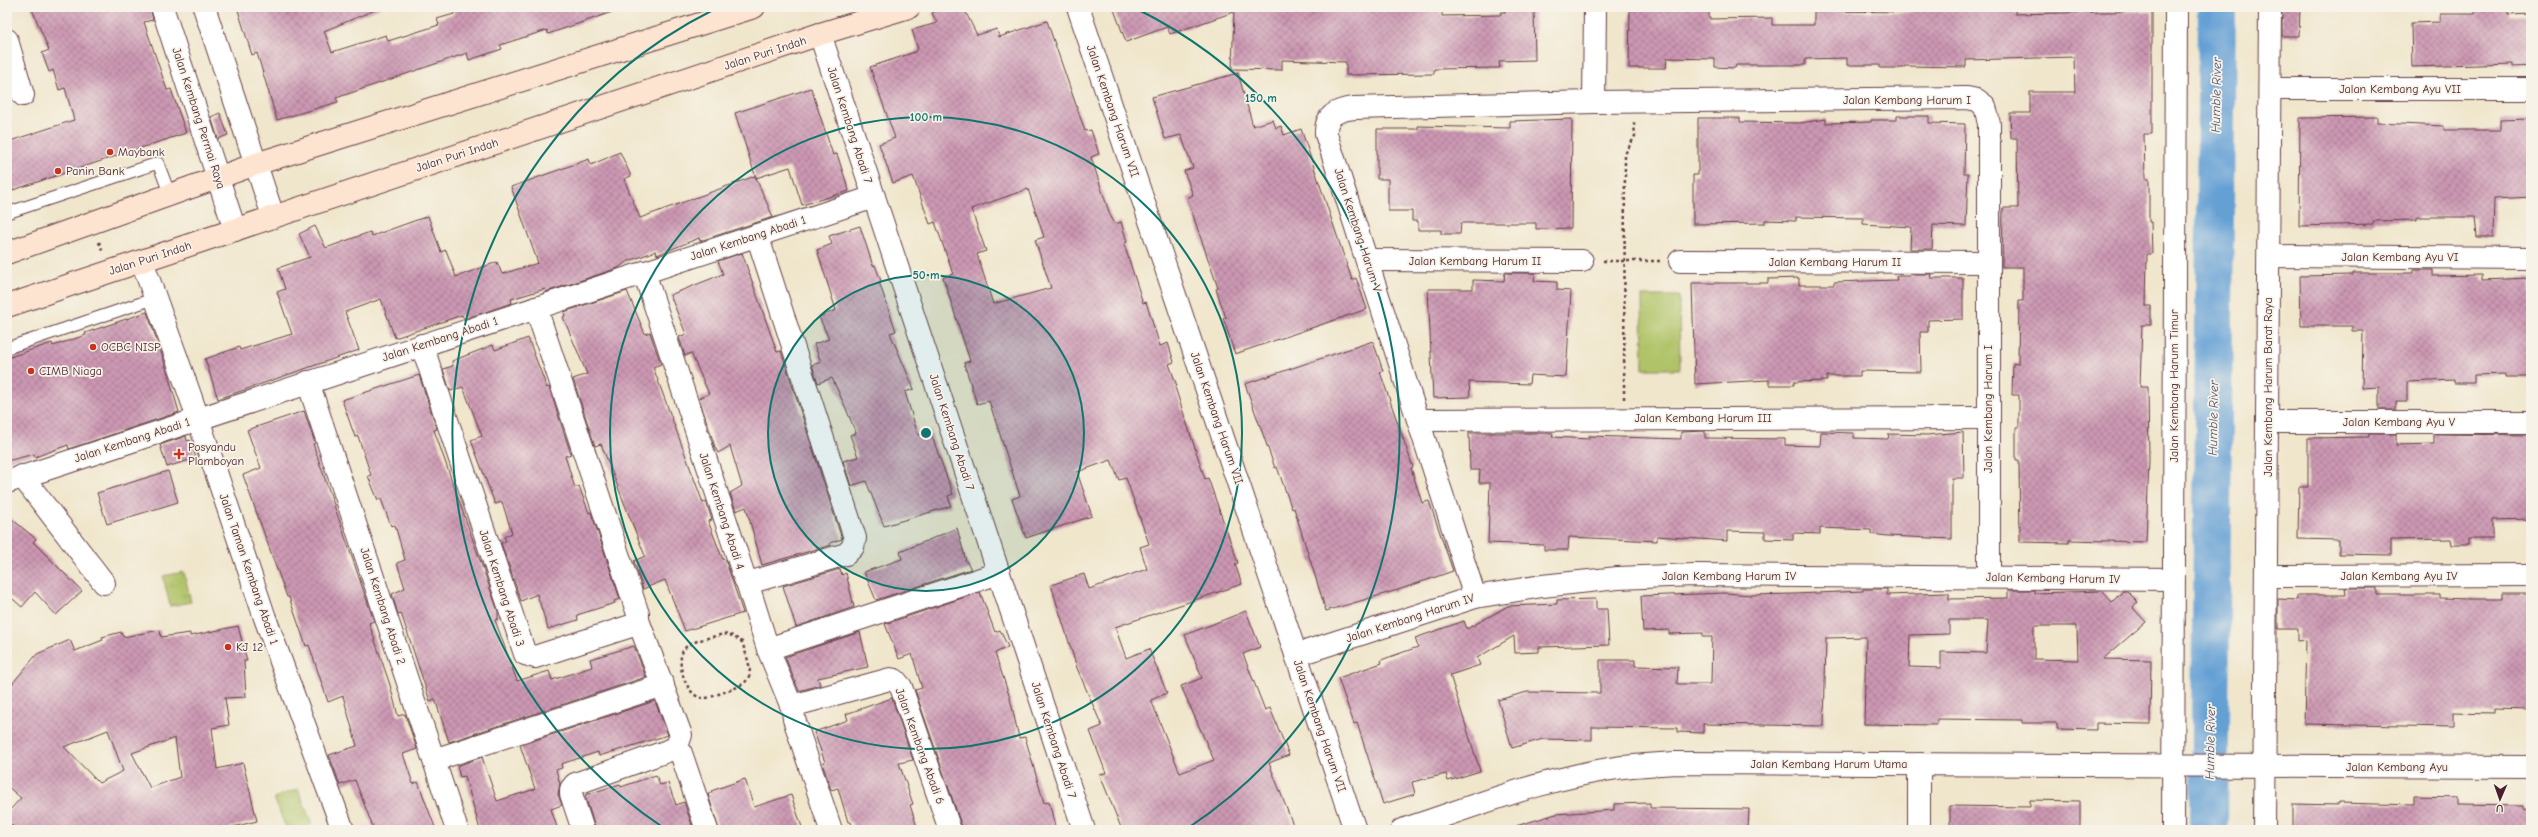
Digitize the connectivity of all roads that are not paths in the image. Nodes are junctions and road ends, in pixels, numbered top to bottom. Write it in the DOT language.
graph roads {
  1 [pos="162,7"];
  2 [pos="204,7"];
  3 [pos="754,7"];
  4 [pos="909,7"];
  5 [pos="1078,7"];
  6 [pos="1595,7"];
  7 [pos="2176,7"];
  8 [pos="2270,7"];
  9 [pos="820,34"];
  10 [pos="7,40"];
  11 [pos="2270,89"];
  12 [pos="2531,89"];
  13 [pos="23,95"];
  14 [pos="1594,102"];
  15 [pos="256,164"];
  16 [pos="218,177"];
  17 [pos="170,195"];
  18 [pos="874,197"];
  19 [pos="7,213"];
  20 [pos="273,216"];
  21 [pos="235,230"];
  22 [pos="757,235"];
  23 [pos="7,253"];
  24 [pos="2268,256"];
  25 [pos="2531,258"];
  26 [pos="1368,260"];
  27 [pos="142,261"];
  28 [pos="1582,261"];
  29 [pos="1680,261"];
  30 [pos="1989,262"];
  31 [pos="644,272"];
  32 [pos="156,298"];
  33 [pos="7,306"];
  34 [pos="536,308"];
  35 [pos="422,345"];
  36 [pos="7,348"];
  37 [pos="308,382"];
  38 [pos="198,418"];
  39 [pos="1988,418"];
  40 [pos="1419,420"];
  41 [pos="2267,422"];
  42 [pos="2531,422"];
  43 [pos="15,479"];
  44 [pos="999,573"];
  45 [pos="2531,575"];
  46 [pos="2266,576"];
  47 [pos="1989,577"];
  48 [pos="2172,579"];
  49 [pos="747,582"];
  50 [pos="104,583"];
  51 [pos="1476,597"];
  52 [pos="638,620"];
  53 [pos="768,649"];
  54 [pos="1296,655"];
  55 [pos="663,685"];
  56 [pos="793,710"];
  57 [pos="676,749"];
  58 [pos="434,760"];
  59 [pos="1919,764"];
  60 [pos="2180,766"];
  61 [pos="2256,767"];
  62 [pos="2531,767"];
  63 [pos="343,830"];
  64 [pos="457,830"];
  65 [pos="583,830"];
  66 [pos="707,830"];
  67 [pos="831,830"];
  68 [pos="950,830"];
  69 [pos="1084,830"];
  70 [pos="1355,830"];
  71 [pos="1402,830"];
  72 [pos="1920,830"];
  73 [pos="2173,830"];
  74 [pos="2264,830"];
  1 -- 16 [label="street, Jalan Kembang Permai Raya"];
  2 -- 15 [label="street"];
  3 -- 15 [label="main road"];
  4 -- 9 [label="main road, Jalan Puri Indah"];
  5 -- 54 [label="street, Jalan Kembang Harum VII"];
  6 -- 14 [label="street"];
  7 -- 48 [label="street, Jalan Kembang Harum Timur"];
  8 -- 11 [label="street, Jalan Kembang Harum Barat Raya"];
  9 -- 18 [label="street, Jalan Kembang Abadi 7"];
  9 -- 20 [label="main road, Jalan Puri Indah"];
  10 -- 13 [label="street"];
  11 -- 12 [label="street, Jalan Kembang Ayu VII"];
  11 -- 24 [label="street, Jalan Kembang Harum Barat Raya"];
  14 -- 26 [label="street, Jalan Kembang Harum V"];
  14 -- 30 [label="street, Jalan Kembang Harum I"];
  15 -- 16 [label="main road"];
  15 -- 20 [label="street"];
  16 -- 17 [label="main road"];
  16 -- 21 [label="street, Jalan Kembang Permai Raya"];
  17 -- 19 [label="lane"];
  17 -- 23 [label="main road"];
  18 -- 22 [label="street, Jalan Kembang Abadi 1"];
  18 -- 44 [label="street, Jalan Kembang Abadi 7"];
  20 -- 21 [label="main road, Jalan Puri Indah"];
  21 -- 27 [label="main road, Jalan Puri Indah"];
  22 -- 31 [label="street, Jalan Kembang Abadi 1"];
  22 -- 49 [label="street, Jalan Kembang Abadi 4"];
  24 -- 25 [label="street, Jalan Kembang Ayu VI"];
  24 -- 41 [label="street, Jalan Kembang Harum Barat Raya"];
  26 -- 28 [label="street, Jalan Kembang Harum II"];
  26 -- 40 [label="street, Jalan Kembang Harum V"];
  27 -- 32 [label="street, Jalan Taman Kembang Abadi 1"];
  27 -- 33 [label="main road, Jalan Puri Indah"];
  29 -- 30 [label="street, Jalan Kembang Harum II"];
  30 -- 39 [label="street, Jalan Kembang Harum I"];
  31 -- 34 [label="street, Jalan Kembang Abadi 1"];
  31 -- 49 [label="street, Jalan Kembang Abadi 4"];
  32 -- 36 [label="lane"];
  32 -- 38 [label="street, Jalan Taman Kembang Abadi 1"];
  34 -- 35 [label="street, Jalan Kembang Abadi 1"];
  34 -- 52 [label="street"];
  35 -- 37 [label="street, Jalan Kembang Abadi 1"];
  35 -- 52 [label="street, Jalan Kembang Abadi 3"];
  37 -- 38 [label="street, Jalan Kembang Abadi 1"];
  37 -- 58 [label="street, Jalan Kembang Abadi 2"];
  38 -- 43 [label="street, Jalan Kembang Abadi 1"];
  38 -- 63 [label="street, Jalan Taman Kembang Abadi 1"];
  39 -- 40 [label="street, Jalan Kembang Harum III"];
  39 -- 47 [label="street, Jalan Kembang Harum I"];
  40 -- 51 [label="street, Jalan Kembang Harum V"];
  41 -- 42 [label="street, Jalan Kembang Ayu V"];
  41 -- 46 [label="street, Jalan Kembang Harum Barat Raya"];
  43 -- 50 [label="street"];
  44 -- 53 [label="street"];
  44 -- 69 [label="street, Jalan Kembang Abadi 7"];
  45 -- 46 [label="street, Jalan Kembang Ayu IV"];
  46 -- 61 [label="street, Jalan Kembang Harum Barat Raya"];
  47 -- 48 [label="street, Jalan Kembang Harum IV"];
  47 -- 51 [label="street, Jalan Kembang Harum IV"];
  48 -- 60 [label="street, Jalan Kembang Harum Timur"];
  49 -- 53 [label="street"];
  51 -- 54 [label="street, Jalan Kembang Harum IV"];
  52 -- 55 [label="street"];
  53 -- 56 [label="street"];
  54 -- 70 [label="street, Jalan Kembang Harum VII"];
  55 -- 57 [label="street"];
  55 -- 58 [label="street"];
  56 -- 67 [label="street"];
  56 -- 68 [label="street, Jalan Kembang Abadi 6"];
  57 -- 65 [label="street"];
  57 -- 66 [label="street"];
  58 -- 64 [label="street, Jalan Kembang Abadi 2"];
  59 -- 60 [label="street, Jalan Kembang Harum Utama"];
  59 -- 71 [label="street, Jalan Kembang Harum Utama"];
  59 -- 72 [label="street"];
  60 -- 61 [label="street, Jalan Kembang Harum Utama"];
  60 -- 73 [label="street, Jalan Kembang Harum Timur"];
  61 -- 62 [label="street, Jalan Kembang Ayu"];
  61 -- 74 [label="street, Jalan Kembang Harum Barat Raya"];
}
